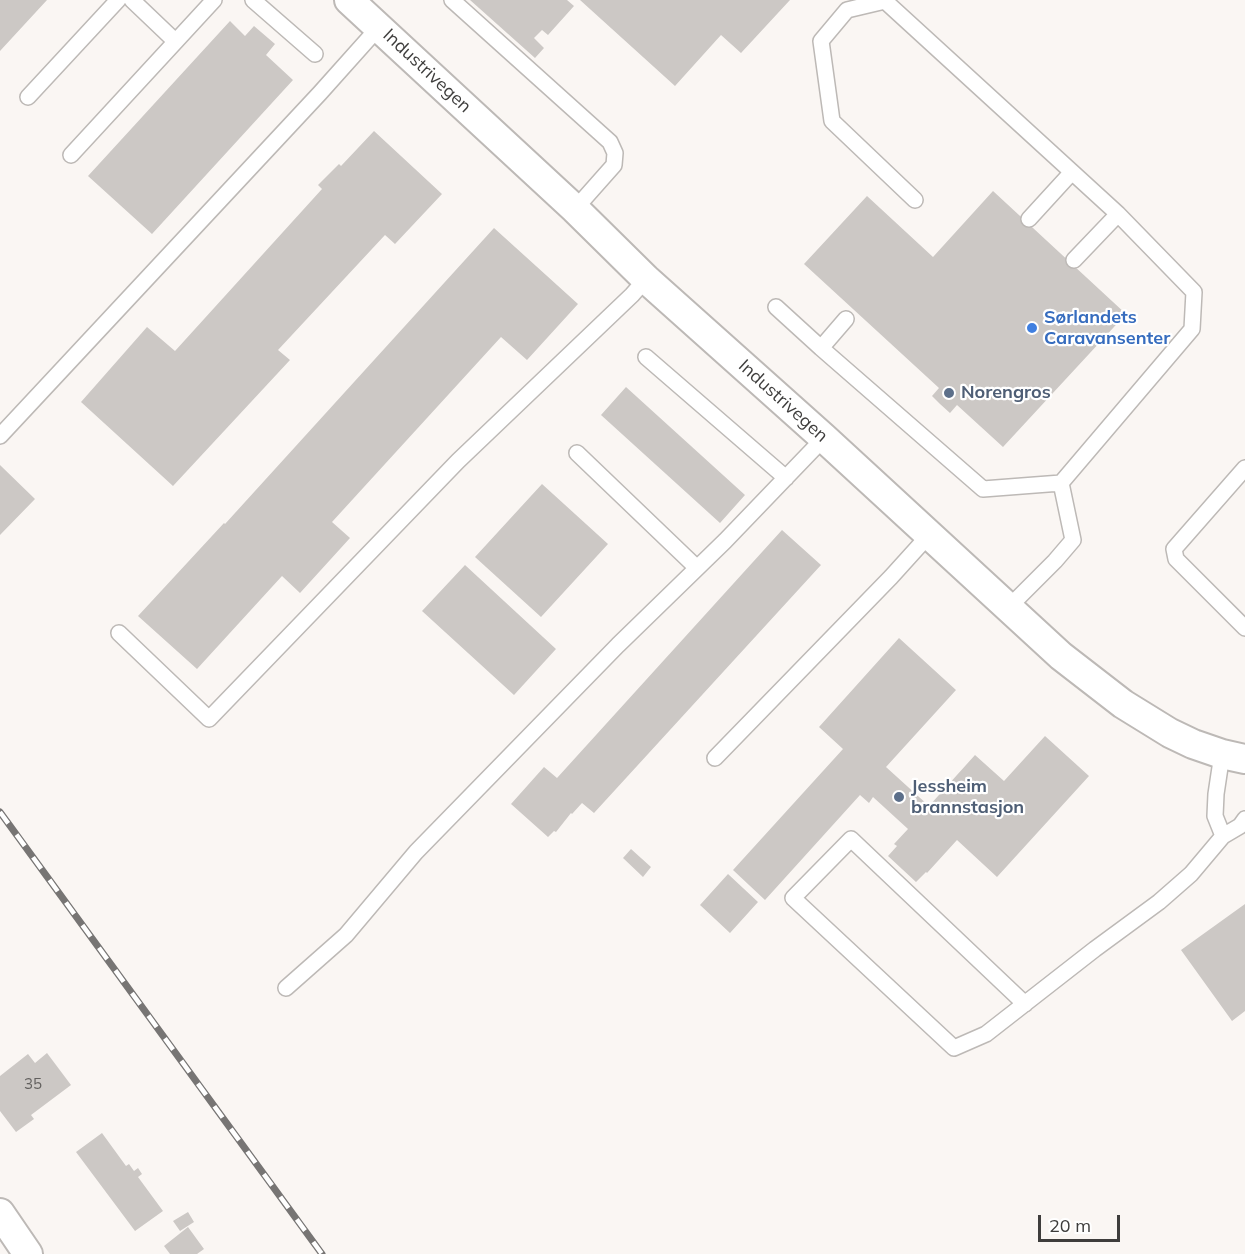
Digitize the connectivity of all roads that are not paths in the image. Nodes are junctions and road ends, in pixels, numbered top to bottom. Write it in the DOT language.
graph roads {
  1 [pos="118,0"];
  2 [pos="132,0"];
  3 [pos="214,0"];
  4 [pos="253,0"];
  5 [pos="350,0"];
  6 [pos="452,0"];
  7 [pos="379,27"];
  8 [pos="175,41"];
  9 [pos="315,54"];
  10 [pos="28,97"];
  11 [pos="71,155"];
  12 [pos="1072,172"];
  13 [pos="915,200"];
  14 [pos="575,209"];
  15 [pos="1118,214"];
  16 [pos="1029,219"];
  17 [pos="1074,260"];
  18 [pos="646,279"];
  19 [pos="776,307"];
  20 [pos="846,319"];
  21 [pos="821,348"];
  22 [pos="646,357"];
  23 [pos="0,436"];
  24 [pos="824,438"];
  25 [pos="577,453"];
  26 [pos="1244,470"];
  27 [pos="786,478"];
  28 [pos="1061,483"];
  29 [pos="929,535"];
  30 [pos="697,568"];
  31 [pos="1008,608"];
  32 [pos="1245,628"];
  33 [pos="119,633"];
  34 [pos="1234,757"];
  35 [pos="716,758"];
  36 [pos="1245,819"];
  37 [pos="1223,836"];
  38 [pos="286,988"];
  39 [pos="1025,1004"];
  40 [pos="0,1213"];
  41 [pos="28,1254"];
  1 -- 10 [label="lane"];
  2 -- 8 [label="lane"];
  3 -- 8 [label="lane"];
  4 -- 9 [label="lane"];
  5 -- 7 [label="street, Industrivegen"];
  6 -- 14 [label="lane"];
  7 -- 14 [label="street, Industrivegen"];
  7 -- 23 [label="lane"];
  8 -- 11 [label="lane"];
  12 -- 13 [label="lane"];
  12 -- 15 [label="lane"];
  12 -- 16 [label="lane"];
  14 -- 18 [label="street, Industrivegen"];
  15 -- 17 [label="lane"];
  15 -- 28 [label="lane"];
  18 -- 24 [label="street, Industrivegen"];
  18 -- 33 [label="lane"];
  19 -- 21 [label="lane"];
  20 -- 21 [label="lane"];
  21 -- 28 [label="lane"];
  22 -- 27 [label="lane"];
  24 -- 27 [label="lane"];
  24 -- 29 [label="street, Industrivegen"];
  25 -- 30 [label="lane"];
  26 -- 32 [label="lane"];
  27 -- 30 [label="lane"];
  28 -- 31 [label="lane"];
  29 -- 31 [label="street, Industrivegen"];
  29 -- 35 [label="lane"];
  30 -- 38 [label="lane"];
  31 -- 34 [label="street, Industrivegen"];
  34 -- 37 [label="lane"];
  36 -- 37 [label="lane"];
  37 -- 39 [label="lane"];
  40 -- 41 [label="street"];
}
